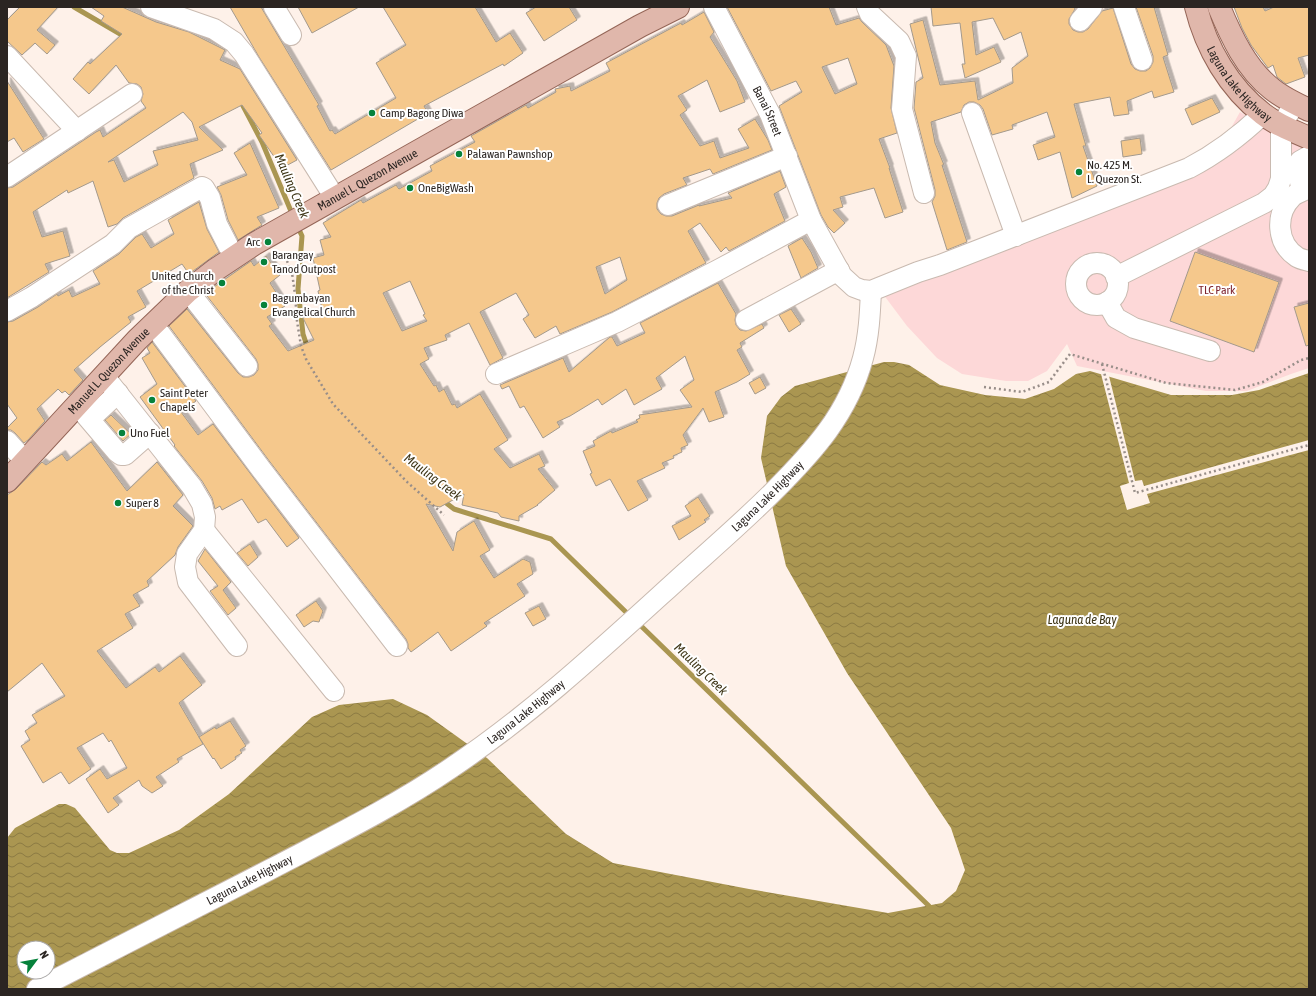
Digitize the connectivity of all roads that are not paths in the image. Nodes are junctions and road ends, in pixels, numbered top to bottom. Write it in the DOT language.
graph roads {
  1 [pos="151,7"];
  2 [pos="274,7"];
  3 [pos="678,7"];
  4 [pos="714,7"];
  5 [pos="867,7"];
  6 [pos="1124,7"];
  7 [pos="1196,7"];
  8 [pos="1219,7"];
  9 [pos="291,35"];
  10 [pos="8,60"];
  11 [pos="1142,60"];
  12 [pos="132,94"];
  13 [pos="1302,106"];
  14 [pos="972,113"];
  15 [pos="1263,114"];
  16 [pos="1281,126"];
  17 [pos="77,131"];
  18 [pos="1309,138"];
  19 [pos="787,156"];
  20 [pos="1296,164"];
  21 [pos="7,177"];
  22 [pos="1309,188"];
  23 [pos="924,193"];
  24 [pos="332,200"];
  25 [pos="668,204"];
  26 [pos="811,220"];
  27 [pos="1016,236"];
  28 [pos="234,257"];
  29 [pos="1309,261"];
  30 [pos="839,270"];
  31 [pos="1116,277"];
  32 [pos="188,291"];
  33 [pos="871,291"];
  34 [pos="1107,302"];
  35 [pos="7,311"];
  36 [pos="746,320"];
  37 [pos="153,324"];
  38 [pos="1210,351"];
  39 [pos="247,366"];
  40 [pos="496,374"];
  41 [pos="104,376"];
  42 [pos="118,393"];
  43 [pos="84,412"];
  44 [pos="150,433"];
  45 [pos="7,441"];
  46 [pos="26,461"];
  47 [pos="7,481"];
  48 [pos="204,530"];
  49 [pos="237,646"];
  50 [pos="397,646"];
  51 [pos="334,691"];
  52 [pos="37,989"];
  1 -- 24 [label="street"];
  2 -- 9 [label="street"];
  3 -- 24 [label="main road, Manuel L. Quezon Avenue"];
  4 -- 19 [label="street, Banai Street"];
  5 -- 23 [label="street"];
  6 -- 11 [label="street"];
  7 -- 15 [label="main road, Laguna Lake Highway"];
  8 -- 13 [label="main road, Laguna Lake Highway"];
  10 -- 17 [label="street"];
  12 -- 17 [label="street"];
  13 -- 16 [label="street"];
  14 -- 27 [label="street"];
  15 -- 16 [label="main road, Laguna Lake Highway"];
  15 -- 27 [label="street"];
  16 -- 18 [label="main road, Laguna Lake Highway"];
  16 -- 20 [label="street"];
  17 -- 21 [label="street"];
  19 -- 25 [label="street"];
  19 -- 26 [label="street, Banai Street"];
  20 -- 22 [label="street"];
  20 -- 31 [label="street"];
  22 -- 29 [label="street"];
  24 -- 28 [label="main road, Manuel L. Quezon Avenue"];
  26 -- 30 [label="street, Banai Street"];
  26 -- 40 [label="street"];
  27 -- 33 [label="street"];
  28 -- 32 [label="main road, Manuel L. Quezon Avenue"];
  28 -- 35 [label="street"];
  30 -- 33 [label="street, Banai Street"];
  30 -- 36 [label="street"];
  31 -- 34 [label="street"];
  31 -- 34 [label="street"];
  32 -- 37 [label="main road, Manuel L. Quezon Avenue"];
  32 -- 39 [label="street"];
  33 -- 52 [label="street, Laguna Lake Highway"];
  34 -- 38 [label="street"];
  37 -- 41 [label="main road, Manuel L. Quezon Avenue"];
  37 -- 50 [label="street"];
  41 -- 42 [label="street"];
  41 -- 43 [label="main road, Manuel L. Quezon Avenue"];
  42 -- 43 [label="street"];
  42 -- 44 [label="street"];
  43 -- 44 [label="street"];
  43 -- 46 [label="main road, Manuel L. Quezon Avenue"];
  44 -- 48 [label="street"];
  45 -- 46 [label="street"];
  46 -- 47 [label="main road, Manuel L. Quezon Avenue"];
  48 -- 49 [label="street"];
  48 -- 51 [label="street"];
}
